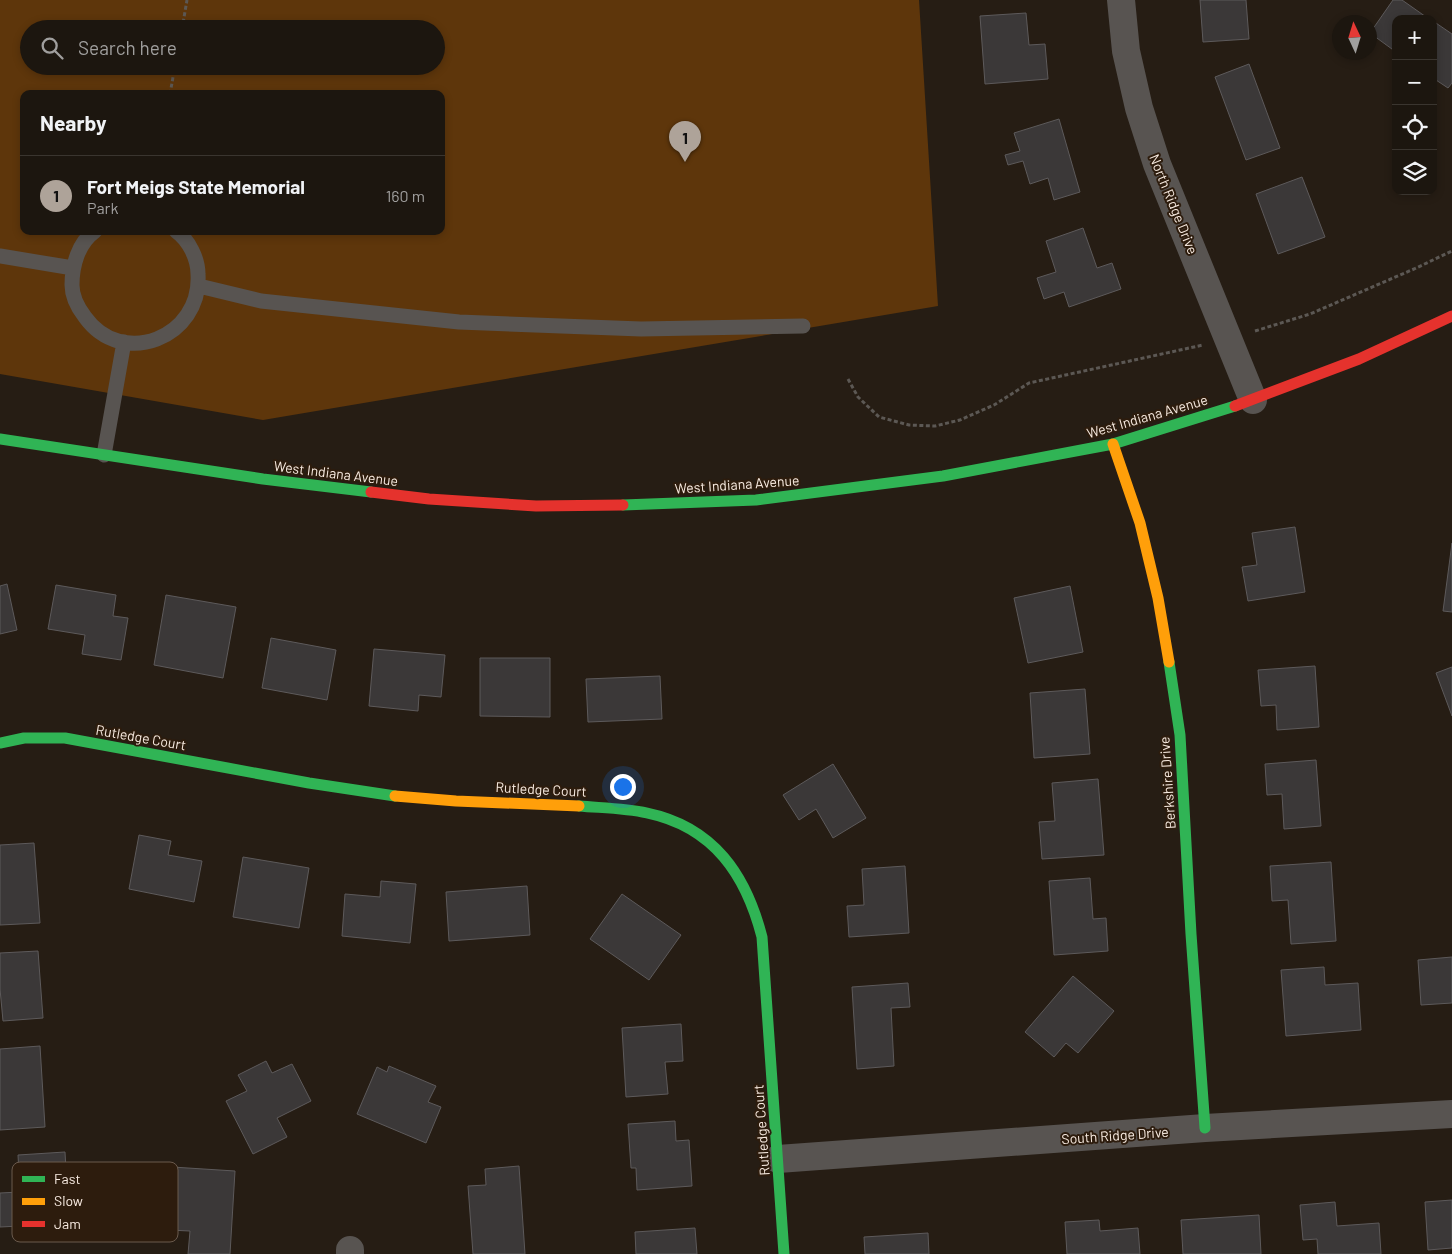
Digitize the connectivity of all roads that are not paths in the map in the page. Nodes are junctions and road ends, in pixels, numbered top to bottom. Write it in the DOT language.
graph roads {
  1 [pos="1121,0"];
  2 [pos="90,235"];
  3 [pos="179,235"];
  4 [pos="0,256"];
  5 [pos="73,268"];
  6 [pos="199,286"];
  7 [pos="1452,316"];
  8 [pos="802,326"];
  9 [pos="124,342"];
  10 [pos="1253,400"];
  11 [pos="0,439"];
  12 [pos="1112,444"];
  13 [pos="104,456"];
  14 [pos="0,743"];
  15 [pos="1452,1114"];
  16 [pos="1205,1128"];
  17 [pos="778,1159"];
  18 [pos="784,1254"];
  1 -- 10 [label="street, North Ridge Drive"];
  2 -- 5 [label="lane"];
  3 -- 6 [label="lane"];
  4 -- 5 [label="lane"];
  5 -- 9 [label="lane"];
  6 -- 8 [label="lane"];
  6 -- 9 [label="lane"];
  7 -- 10 [label="street, West Indiana Avenue"];
  9 -- 13 [label="lane"];
  10 -- 12 [label="street, West Indiana Avenue"];
  11 -- 13 [label="street, West Indiana Avenue"];
  12 -- 13 [label="street, West Indiana Avenue"];
  12 -- 16 [label="street, Berkshire Drive"];
  14 -- 17 [label="street, Rutledge Court"];
  15 -- 16 [label="street, South Ridge Drive"];
  16 -- 17 [label="street, South Ridge Drive"];
  17 -- 18 [label="street, Rutledge Court"];
}
